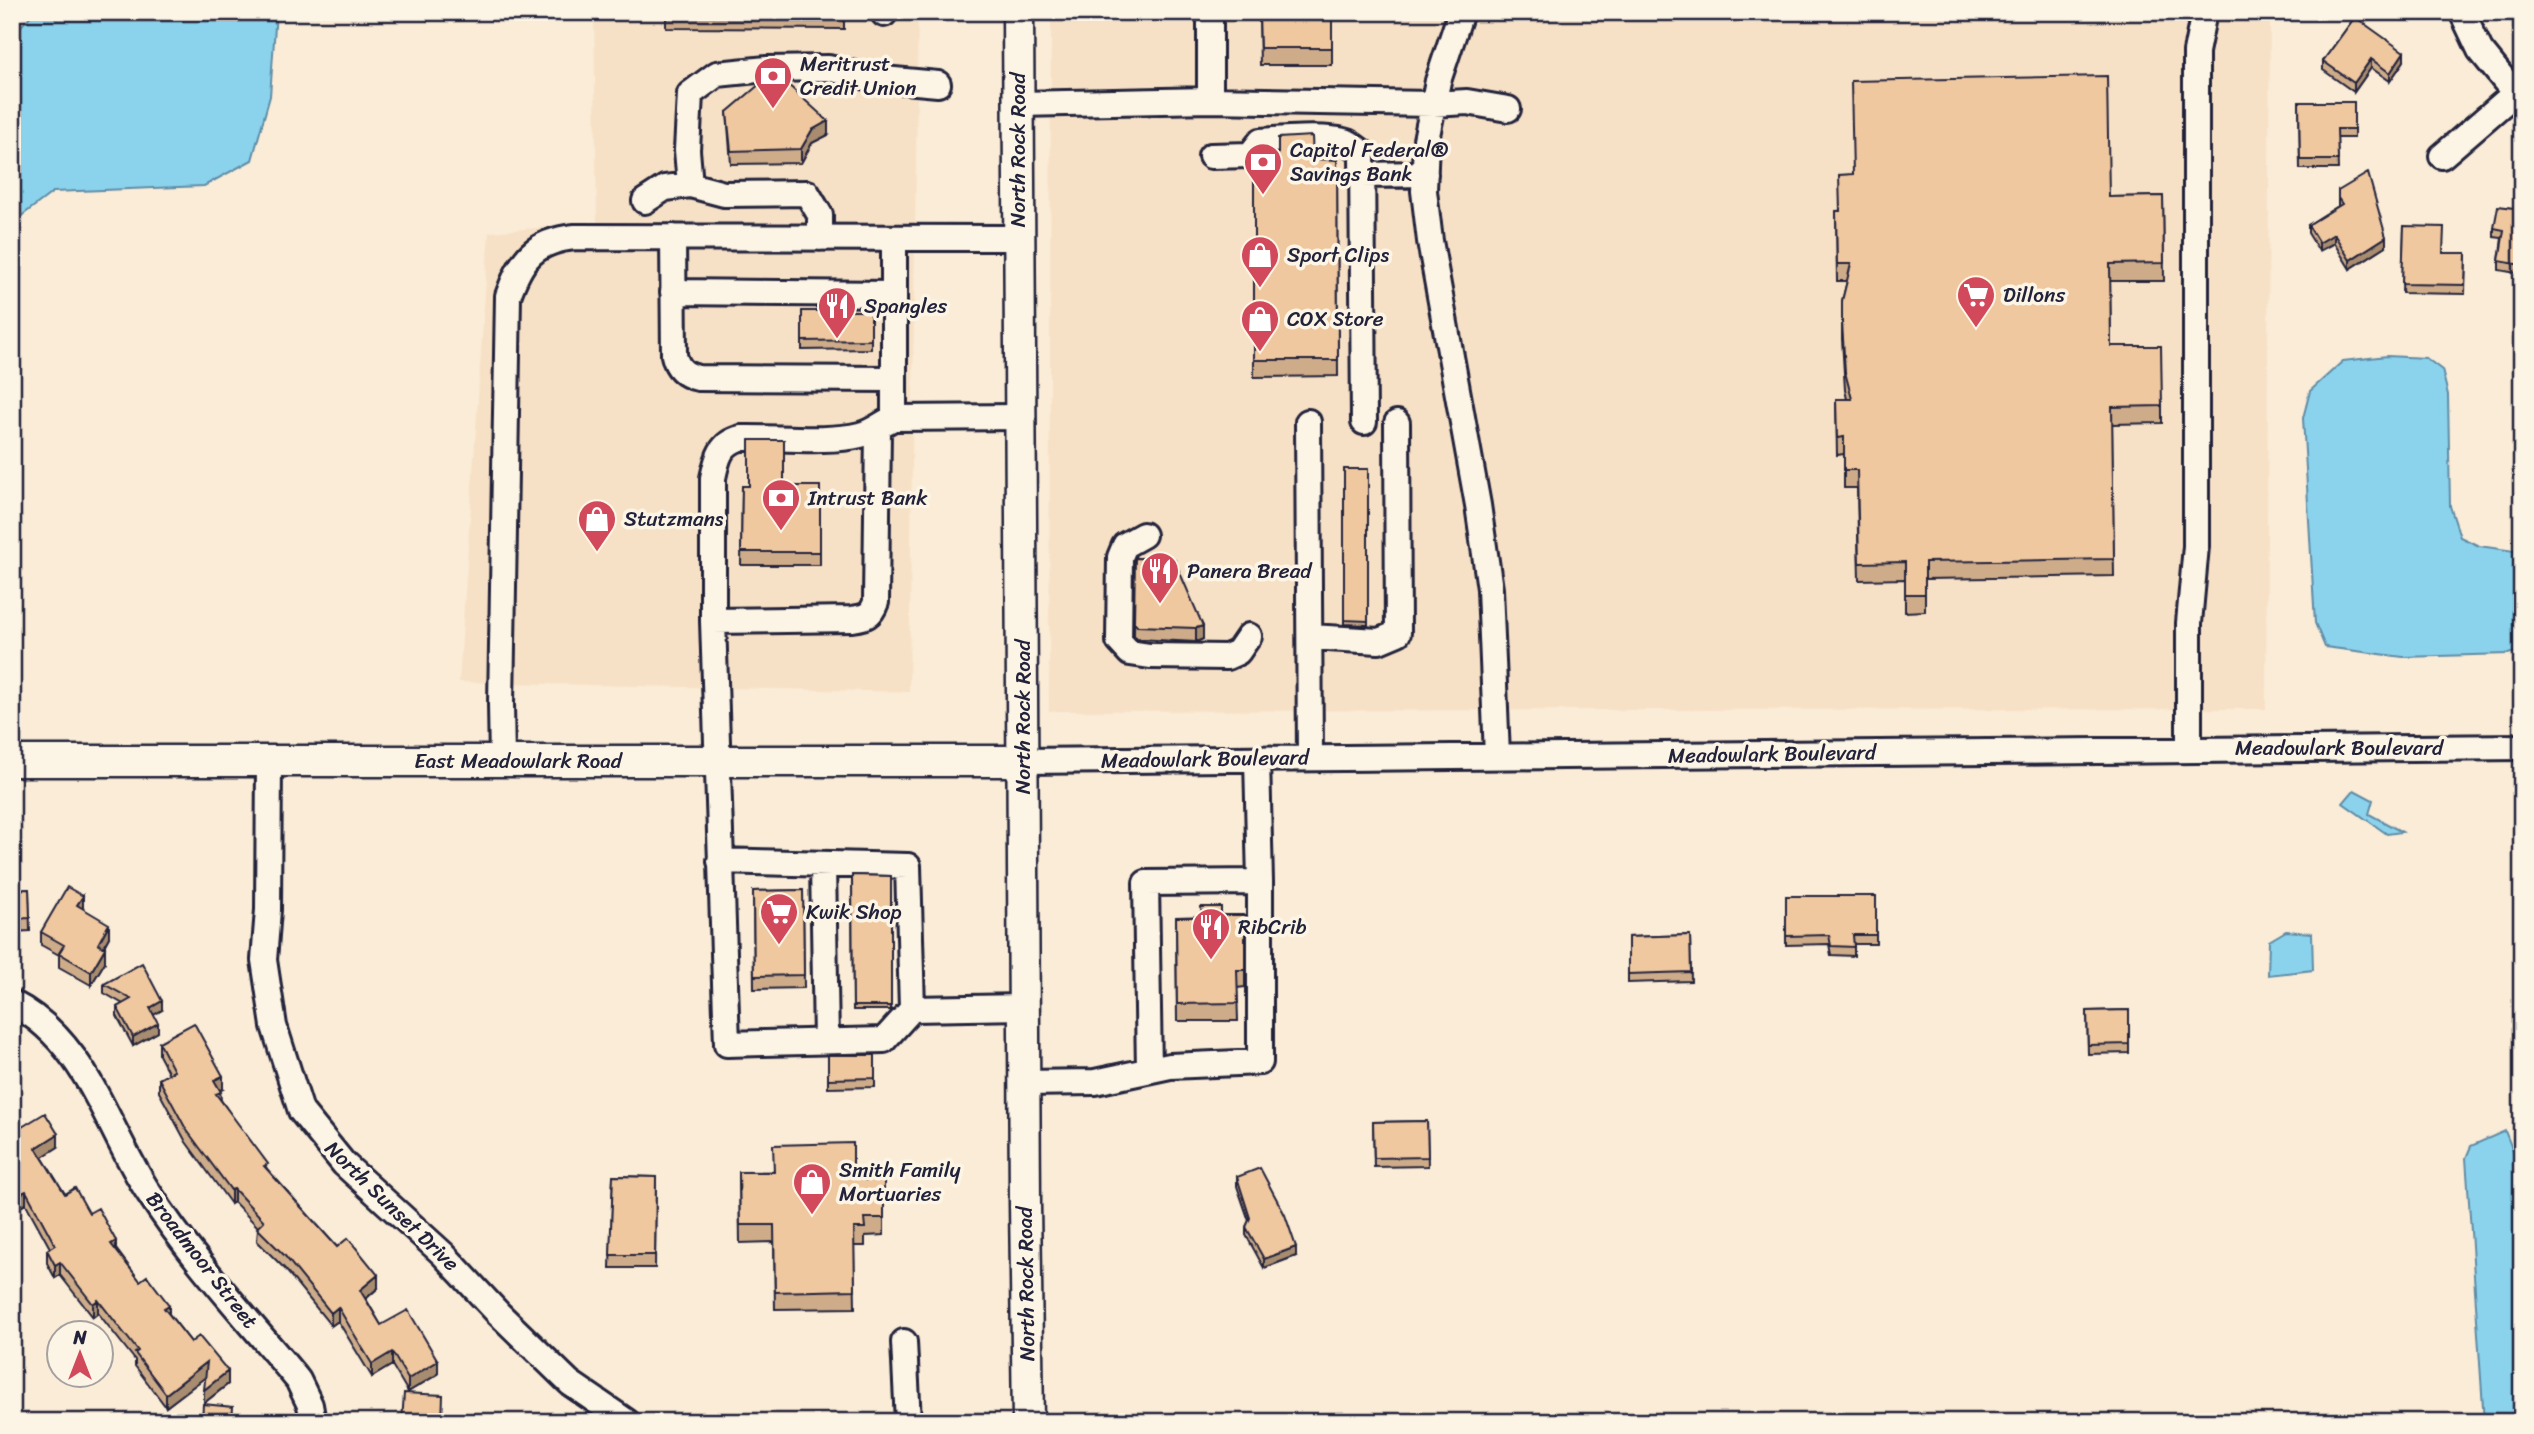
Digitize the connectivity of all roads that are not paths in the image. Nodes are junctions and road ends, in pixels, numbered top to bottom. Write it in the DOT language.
graph roads {
  1 [pos="1018,12"];
  2 [pos="1210,12"];
  3 [pos="1461,12"];
  4 [pos="2204,12"];
  5 [pos="2462,12"];
  6 [pos="939,84"];
  7 [pos="2518,98"];
  8 [pos="1210,100"];
  9 [pos="1018,104"];
  10 [pos="1433,104"];
  11 [pos="1508,109"];
  12 [pos="1211,156"];
  13 [pos="2442,156"];
  14 [pos="1425,174"];
  15 [pos="1362,175"];
  16 [pos="690,185"];
  17 [pos="645,201"];
  18 [pos="673,237"];
  19 [pos="820,238"];
  20 [pos="894,238"];
  21 [pos="1019,239"];
  22 [pos="674,292"];
  23 [pos="894,294"];
  24 [pos="894,379"];
  25 [pos="1020,417"];
  26 [pos="1308,422"];
  27 [pos="1364,422"];
  28 [pos="886,423"];
  29 [pos="1397,423"];
  30 [pos="1143,535"];
  31 [pos="713,621"];
  32 [pos="1249,636"];
  33 [pos="1310,637"];
  34 [pos="2522,747"];
  35 [pos="2189,749"];
  36 [pos="1497,756"];
  37 [pos="1310,758"];
  38 [pos="1257,759"];
  39 [pos="12,761"];
  40 [pos="269,761"];
  41 [pos="502,761"];
  42 [pos="717,761"];
  43 [pos="1023,761"];
  44 [pos="720,861"];
  45 [pos="823,864"];
  46 [pos="1259,882"];
  47 [pos="12,1003"];
  48 [pos="1024,1007"];
  49 [pos="912,1009"];
  50 [pos="826,1041"];
  51 [pos="1149,1070"];
  52 [pos="1024,1083"];
  53 [pos="904,1342"];
  54 [pos="313,1422"];
  55 [pos="627,1422"];
  56 [pos="908,1422"];
  57 [pos="1028,1422"];
  1 -- 9 [label="main road, North Rock Road"];
  2 -- 8 [label="street"];
  3 -- 10 [label="street"];
  4 -- 35 [label="street"];
  5 -- 7 [label="street"];
  6 -- 16 [label="street"];
  7 -- 13 [label="street"];
  8 -- 9 [label="street"];
  8 -- 10 [label="street"];
  9 -- 21 [label="main road, North Rock Road"];
  10 -- 11 [label="street"];
  10 -- 14 [label="street"];
  12 -- 15 [label="street"];
  14 -- 15 [label="street"];
  14 -- 36 [label="street"];
  15 -- 27 [label="street"];
  16 -- 17 [label="street"];
  16 -- 19 [label="street"];
  18 -- 19 [label="street"];
  18 -- 22 [label="street"];
  18 -- 41 [label="street"];
  19 -- 20 [label="street"];
  20 -- 21 [label="street"];
  20 -- 23 [label="street"];
  21 -- 25 [label="main road, North Rock Road"];
  22 -- 23 [label="street"];
  22 -- 24 [label="street"];
  23 -- 24 [label="street"];
  24 -- 28 [label="street"];
  25 -- 28 [label="street"];
  25 -- 43 [label="main road, North Rock Road"];
  26 -- 33 [label="street"];
  28 -- 31 [label="street"];
  28 -- 31 [label="street"];
  29 -- 33 [label="street"];
  30 -- 32 [label="street"];
  31 -- 42 [label="street"];
  33 -- 37 [label="street"];
  34 -- 35 [label="street, Meadowlark Boulevard"];
  35 -- 36 [label="street, Meadowlark Boulevard"];
  36 -- 37 [label="street, Meadowlark Boulevard"];
  37 -- 38 [label="street, Meadowlark Boulevard"];
  38 -- 43 [label="street, Meadowlark Boulevard"];
  38 -- 46 [label="street"];
  39 -- 40 [label="main road, East Meadowlark Road"];
  40 -- 41 [label="main road, East Meadowlark Road"];
  40 -- 55 [label="street, North Sunset Drive"];
  41 -- 42 [label="main road, East Meadowlark Road"];
  42 -- 43 [label="main road, East Meadowlark Road"];
  42 -- 44 [label="street"];
  43 -- 48 [label="main road, North Rock Road"];
  44 -- 45 [label="street"];
  44 -- 50 [label="street"];
  45 -- 49 [label="street"];
  45 -- 50 [label="street"];
  46 -- 51 [label="street"];
  46 -- 51 [label="street"];
  47 -- 54 [label="street, Broadmoor Street"];
  48 -- 49 [label="street"];
  48 -- 52 [label="main road, North Rock Road"];
  49 -- 50 [label="street"];
  51 -- 52 [label="street"];
  52 -- 57 [label="main road, North Rock Road"];
  53 -- 56 [label="street"];
}
